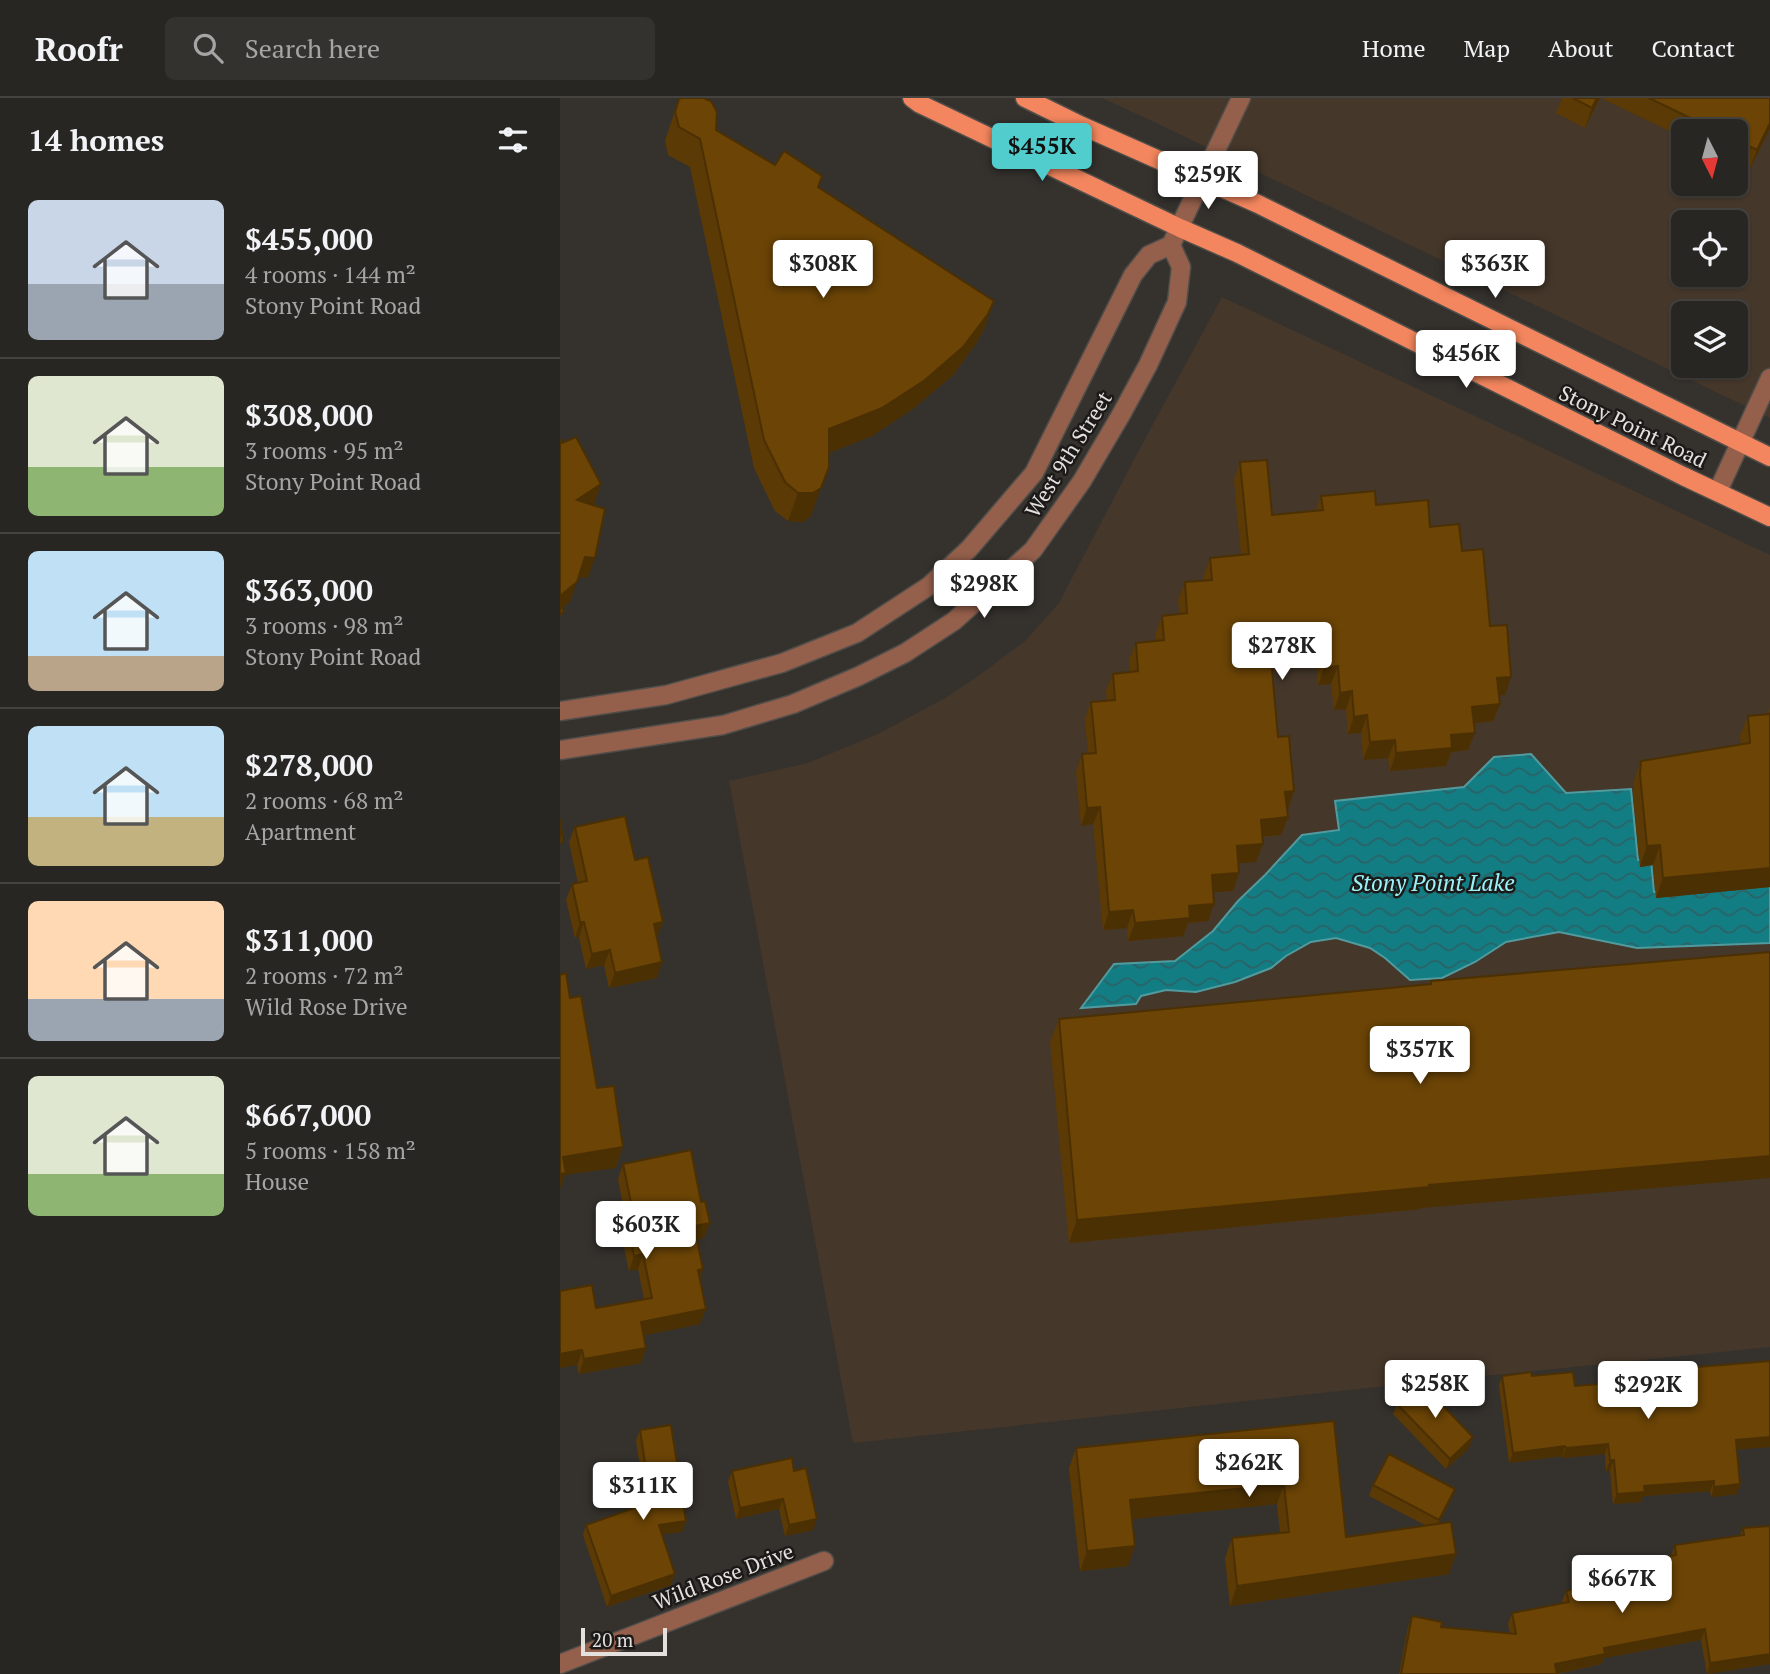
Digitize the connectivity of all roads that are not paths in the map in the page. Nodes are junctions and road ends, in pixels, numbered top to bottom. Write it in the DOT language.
graph roads {
  1 [pos="912,98"];
  2 [pos="1025,98"];
  3 [pos="1241,98"];
  4 [pos="1202,178"];
  5 [pos="1180,228"];
  6 [pos="1171,245"];
  7 [pos="1770,378"];
  8 [pos="1740,442"];
  9 [pos="1770,457"];
  10 [pos="1718,491"];
  11 [pos="1770,517"];
  12 [pos="560,711"];
  13 [pos="560,750"];
  14 [pos="824,1561"];
  15 [pos="560,1664"];
  1 -- 5 [label="main road, Stony Point Road"];
  2 -- 4 [label="main road, Stony Point Road"];
  3 -- 4 [label="street, West 9th Street"];
  4 -- 5 [label="street, West 9th Street"];
  4 -- 8 [label="main road, Stony Point Road"];
  5 -- 6 [label="street, West 9th Street"];
  5 -- 10 [label="main road, Stony Point Road"];
  6 -- 12 [label="street, West 9th Street"];
  6 -- 13 [label="street, West 9th Street"];
  7 -- 8 [label="street"];
  8 -- 9 [label="main road, Stony Point Road"];
  8 -- 10 [label="street"];
  10 -- 11 [label="main road, Stony Point Road"];
  14 -- 15 [label="street, Wild Rose Drive"];
}
